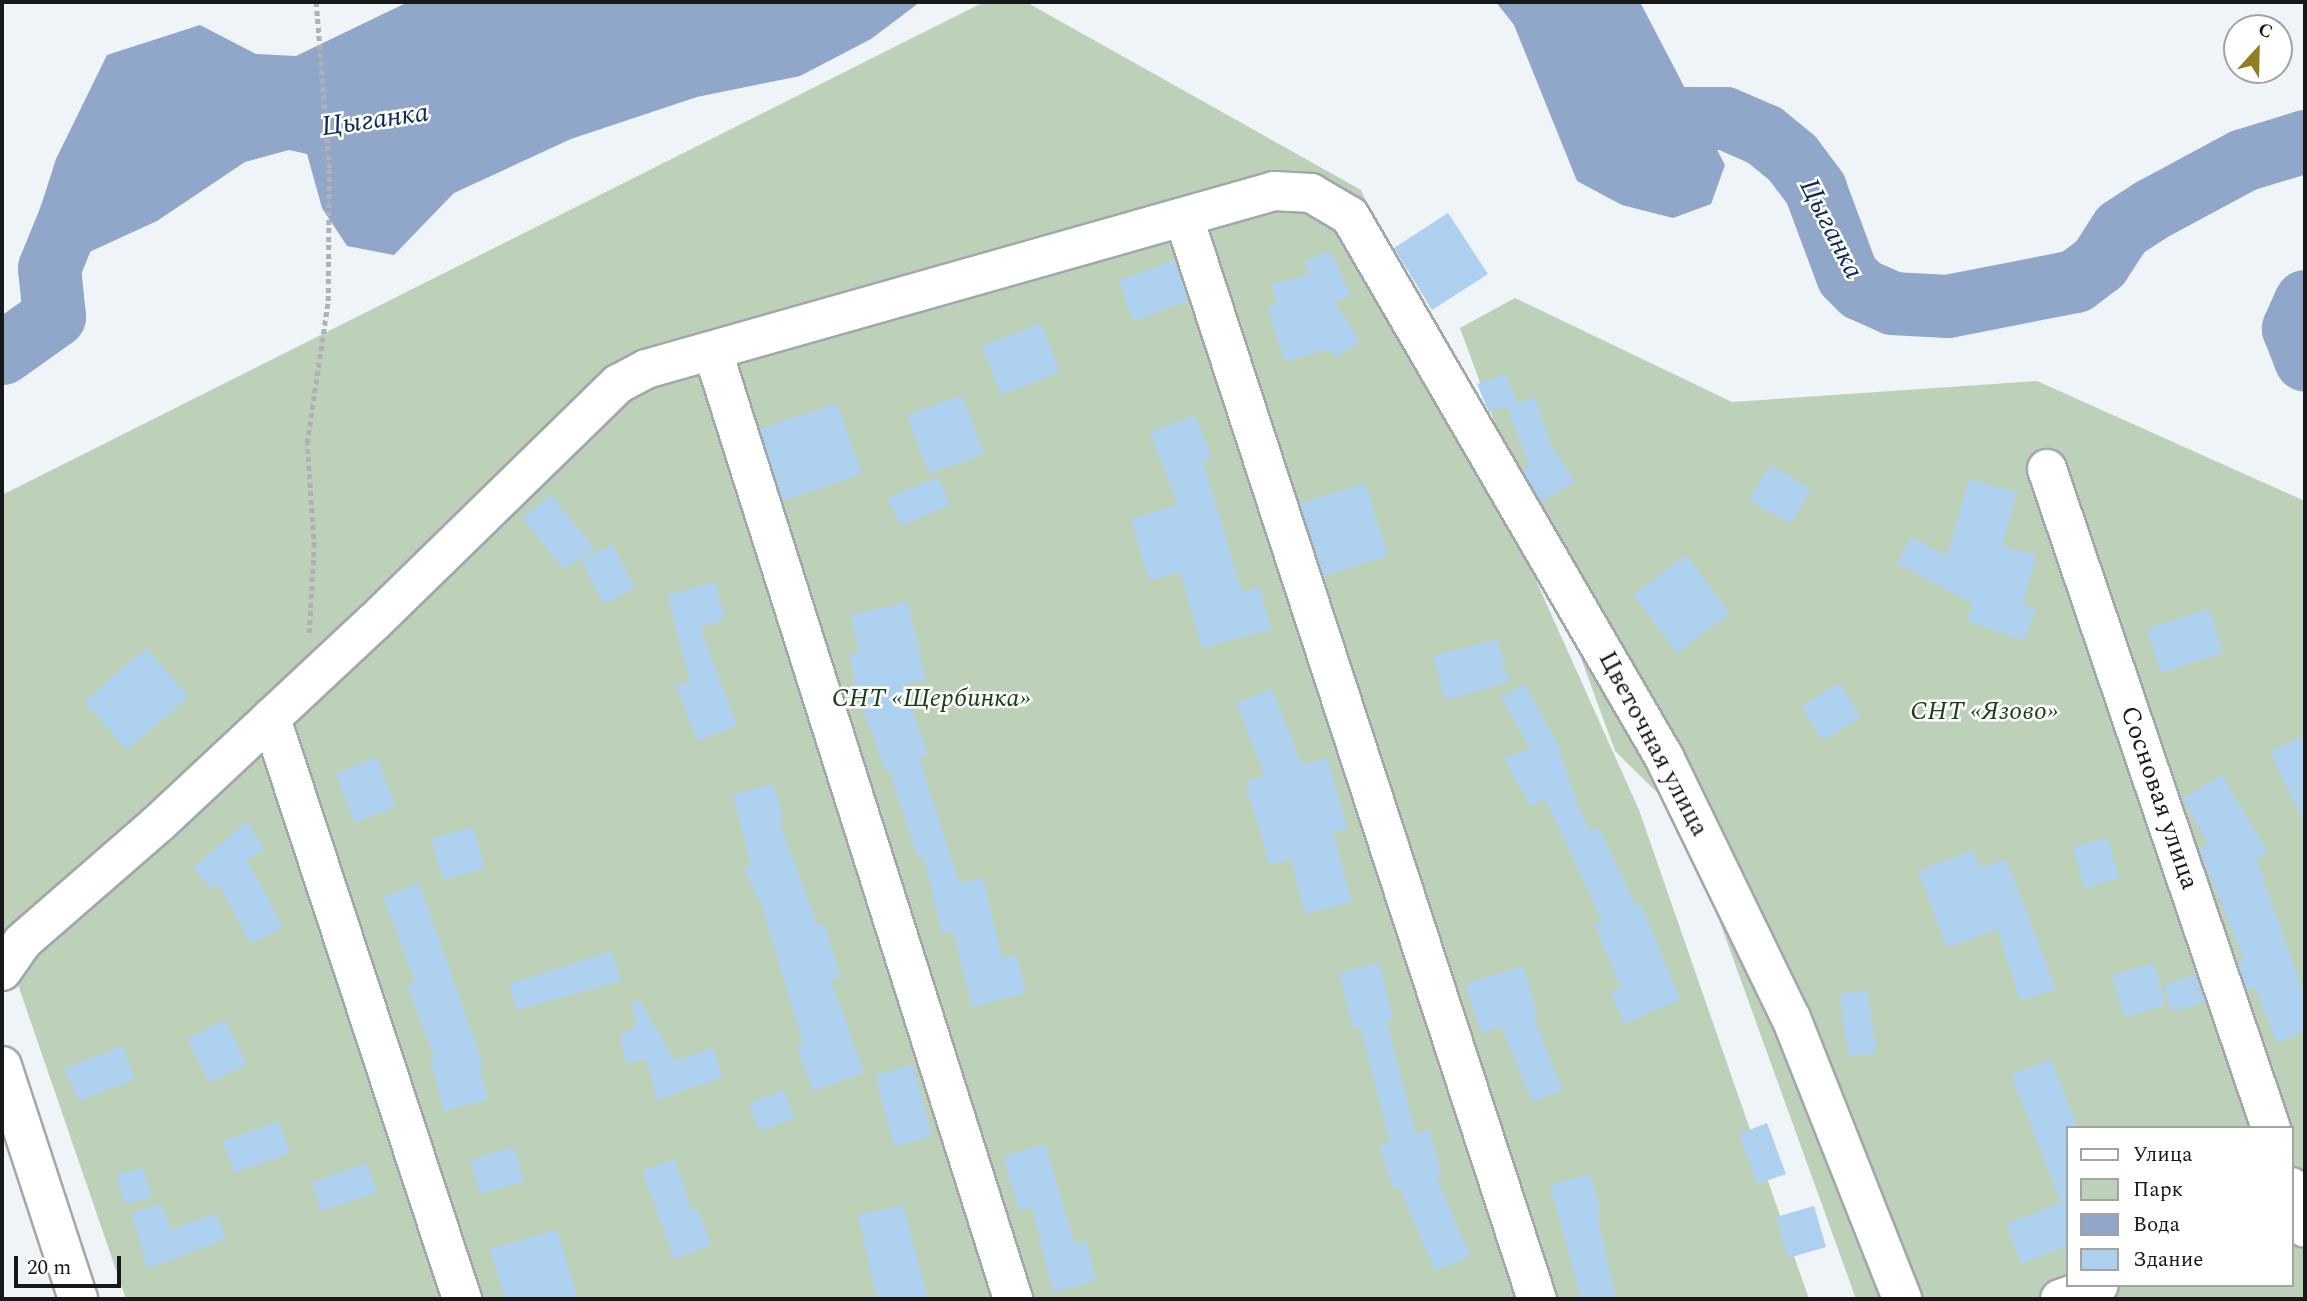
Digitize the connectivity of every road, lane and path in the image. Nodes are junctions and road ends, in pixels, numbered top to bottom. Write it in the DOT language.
graph roads {
  1 [pos="316,2"];
  2 [pos="1184,218"];
  3 [pos="713,352"];
  4 [pos="2047,469"];
  5 [pos="306,686"];
  6 [pos="271,718"];
  7 [pos="2,971"];
  8 [pos="2,1066"];
  9 [pos="2270,1126"];
  10 [pos="2093,1287"];
  11 [pos="78,1299"];
  12 [pos="462,1299"];
  13 [pos="1013,1299"];
  14 [pos="1538,1299"];
  15 [pos="1902,1299"];
  16 [pos="2060,1299"];
  1 -- 5 [label="path"];
  2 -- 3 [label="street"];
  2 -- 14 [label="street"];
  2 -- 15 [label="street, Цветочная улица"];
  3 -- 5 [label="street"];
  3 -- 13 [label="street"];
  4 -- 9 [label="street, Сосновая улица"];
  5 -- 6 [label="street"];
  6 -- 7 [label="street"];
  6 -- 12 [label="street"];
  8 -- 11 [label="street"];
  10 -- 16 [label="street"];
}
